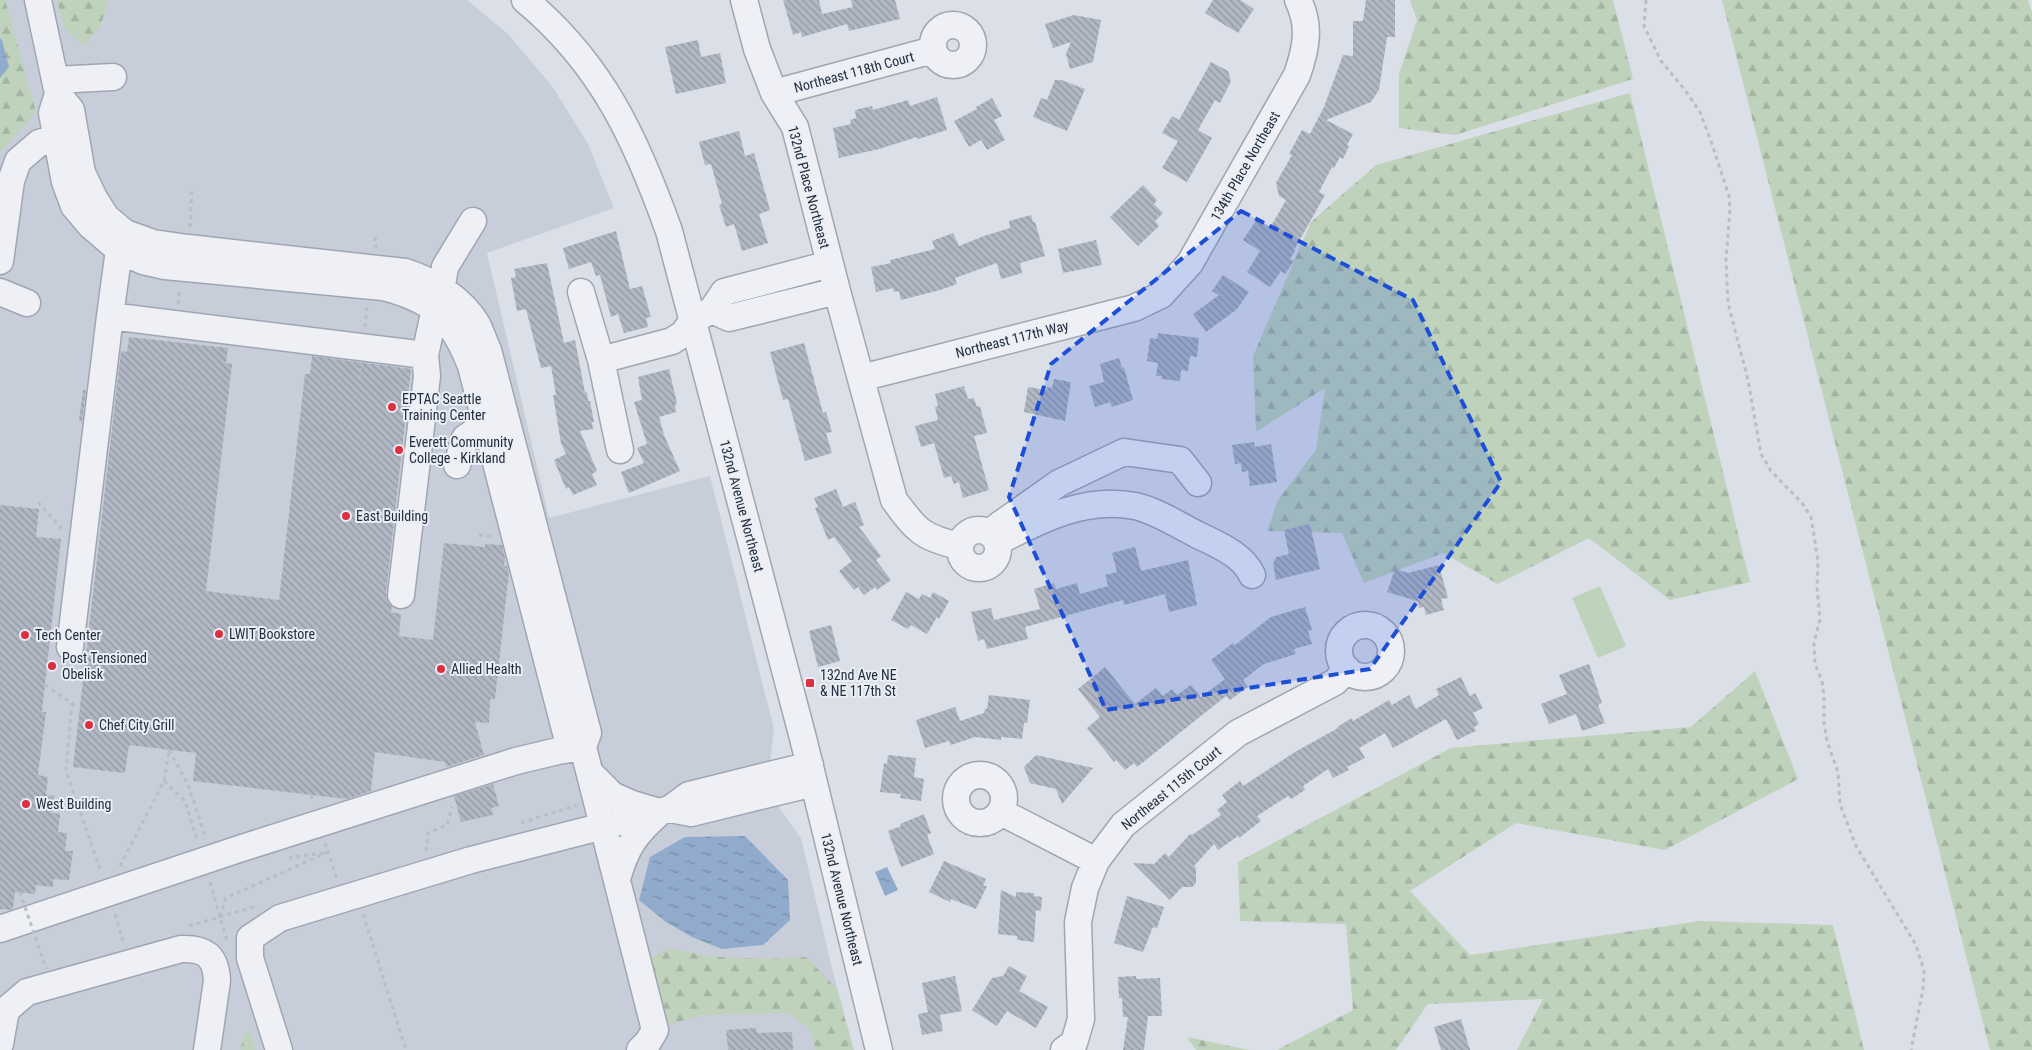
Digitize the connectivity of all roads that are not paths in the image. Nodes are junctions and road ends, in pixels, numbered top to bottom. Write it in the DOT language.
graph roads {
  1 [pos="38,0"];
  2 [pos="744,0"];
  3 [pos="1298,0"];
  4 [pos="539,4"];
  5 [pos="934,50"];
  6 [pos="113,77"];
  7 [pos="56,87"];
  8 [pos="774,93"];
  9 [pos="65,135"];
  10 [pos="473,221"];
  11 [pos="122,242"];
  12 [pos="0,261"];
  13 [pos="830,264"];
  14 [pos="837,291"];
  15 [pos="0,292"];
  16 [pos="581,292"];
  17 [pos="1162,294"];
  18 [pos="440,300"];
  19 [pos="26,303"];
  20 [pos="702,315"];
  21 [pos="110,316"];
  22 [pos="425,355"];
  23 [pos="601,360"];
  24 [pos="861,378"];
  25 [pos="497,423"];
  26 [pos="620,450"];
  27 [pos="457,465"];
  28 [pos="1198,483"];
  29 [pos="993,537"];
  30 [pos="1252,575"];
  31 [pos="401,595"];
  32 [pos="70,647"];
  33 [pos="1347,669"];
  34 [pos="583,747"];
  35 [pos="590,773"];
  36 [pos="812,774"];
  37 [pos="665,810"];
  38 [pos="1001,812"];
  39 [pos="604,825"];
  40 [pos="1096,861"];
  41 [pos="617,879"];
  42 [pos="0,929"];
  43 [pos="0,1044"];
  44 [pos="1069,1046"];
  45 [pos="646,1047"];
  46 [pos="207,1050"];
  47 [pos="279,1050"];
  48 [pos="879,1050"];
  1 -- 7 [label="street"];
  2 -- 8 [label="street, 132nd Place Northeast"];
  3 -- 17 [label="street, 134th Place Northeast"];
  4 -- 20 [label="street, 132nd Avenue Northeast"];
  5 -- 8 [label="street, Northeast 118th Court"];
  6 -- 7 [label="street"];
  7 -- 9 [label="street"];
  8 -- 13 [label="street, 132nd Place Northeast"];
  9 -- 11 [label="street"];
  9 -- 11 [label="street"];
  9 -- 12 [label="street"];
  10 -- 18 [label="street"];
  11 -- 18 [label="street"];
  11 -- 21 [label="street"];
  13 -- 14 [label="street, 132nd Place Northeast"];
  13 -- 20 [label="street"];
  14 -- 20 [label="street"];
  14 -- 24 [label="street, 132nd Place Northeast"];
  15 -- 19 [label="street"];
  16 -- 23 [label="street"];
  17 -- 24 [label="street, Northeast 117th Way"];
  18 -- 22 [label="street"];
  18 -- 25 [label="street"];
  20 -- 23 [label="street"];
  20 -- 36 [label="street, 132nd Avenue Northeast"];
  21 -- 22 [label="street"];
  21 -- 32 [label="street"];
  22 -- 31 [label="street"];
  23 -- 26 [label="street"];
  24 -- 29 [label="street, 132nd Place Northeast"];
  25 -- 27 [label="street"];
  25 -- 34 [label="street"];
  28 -- 29 [label="street"];
  29 -- 30 [label="street"];
  33 -- 40 [label="street, Northeast 115th Court"];
  34 -- 35 [label="street"];
  34 -- 42 [label="street"];
  35 -- 37 [label="street"];
  35 -- 39 [label="street"];
  36 -- 37 [label="street"];
  36 -- 48 [label="street, 132nd Avenue Northeast"];
  37 -- 39 [label="street"];
  37 -- 41 [label="street"];
  38 -- 40 [label="street"];
  39 -- 41 [label="street"];
  39 -- 47 [label="street"];
  40 -- 44 [label="street, Northeast 115th Court"];
  41 -- 45 [label="street"];
  43 -- 46 [label="street"];
}
